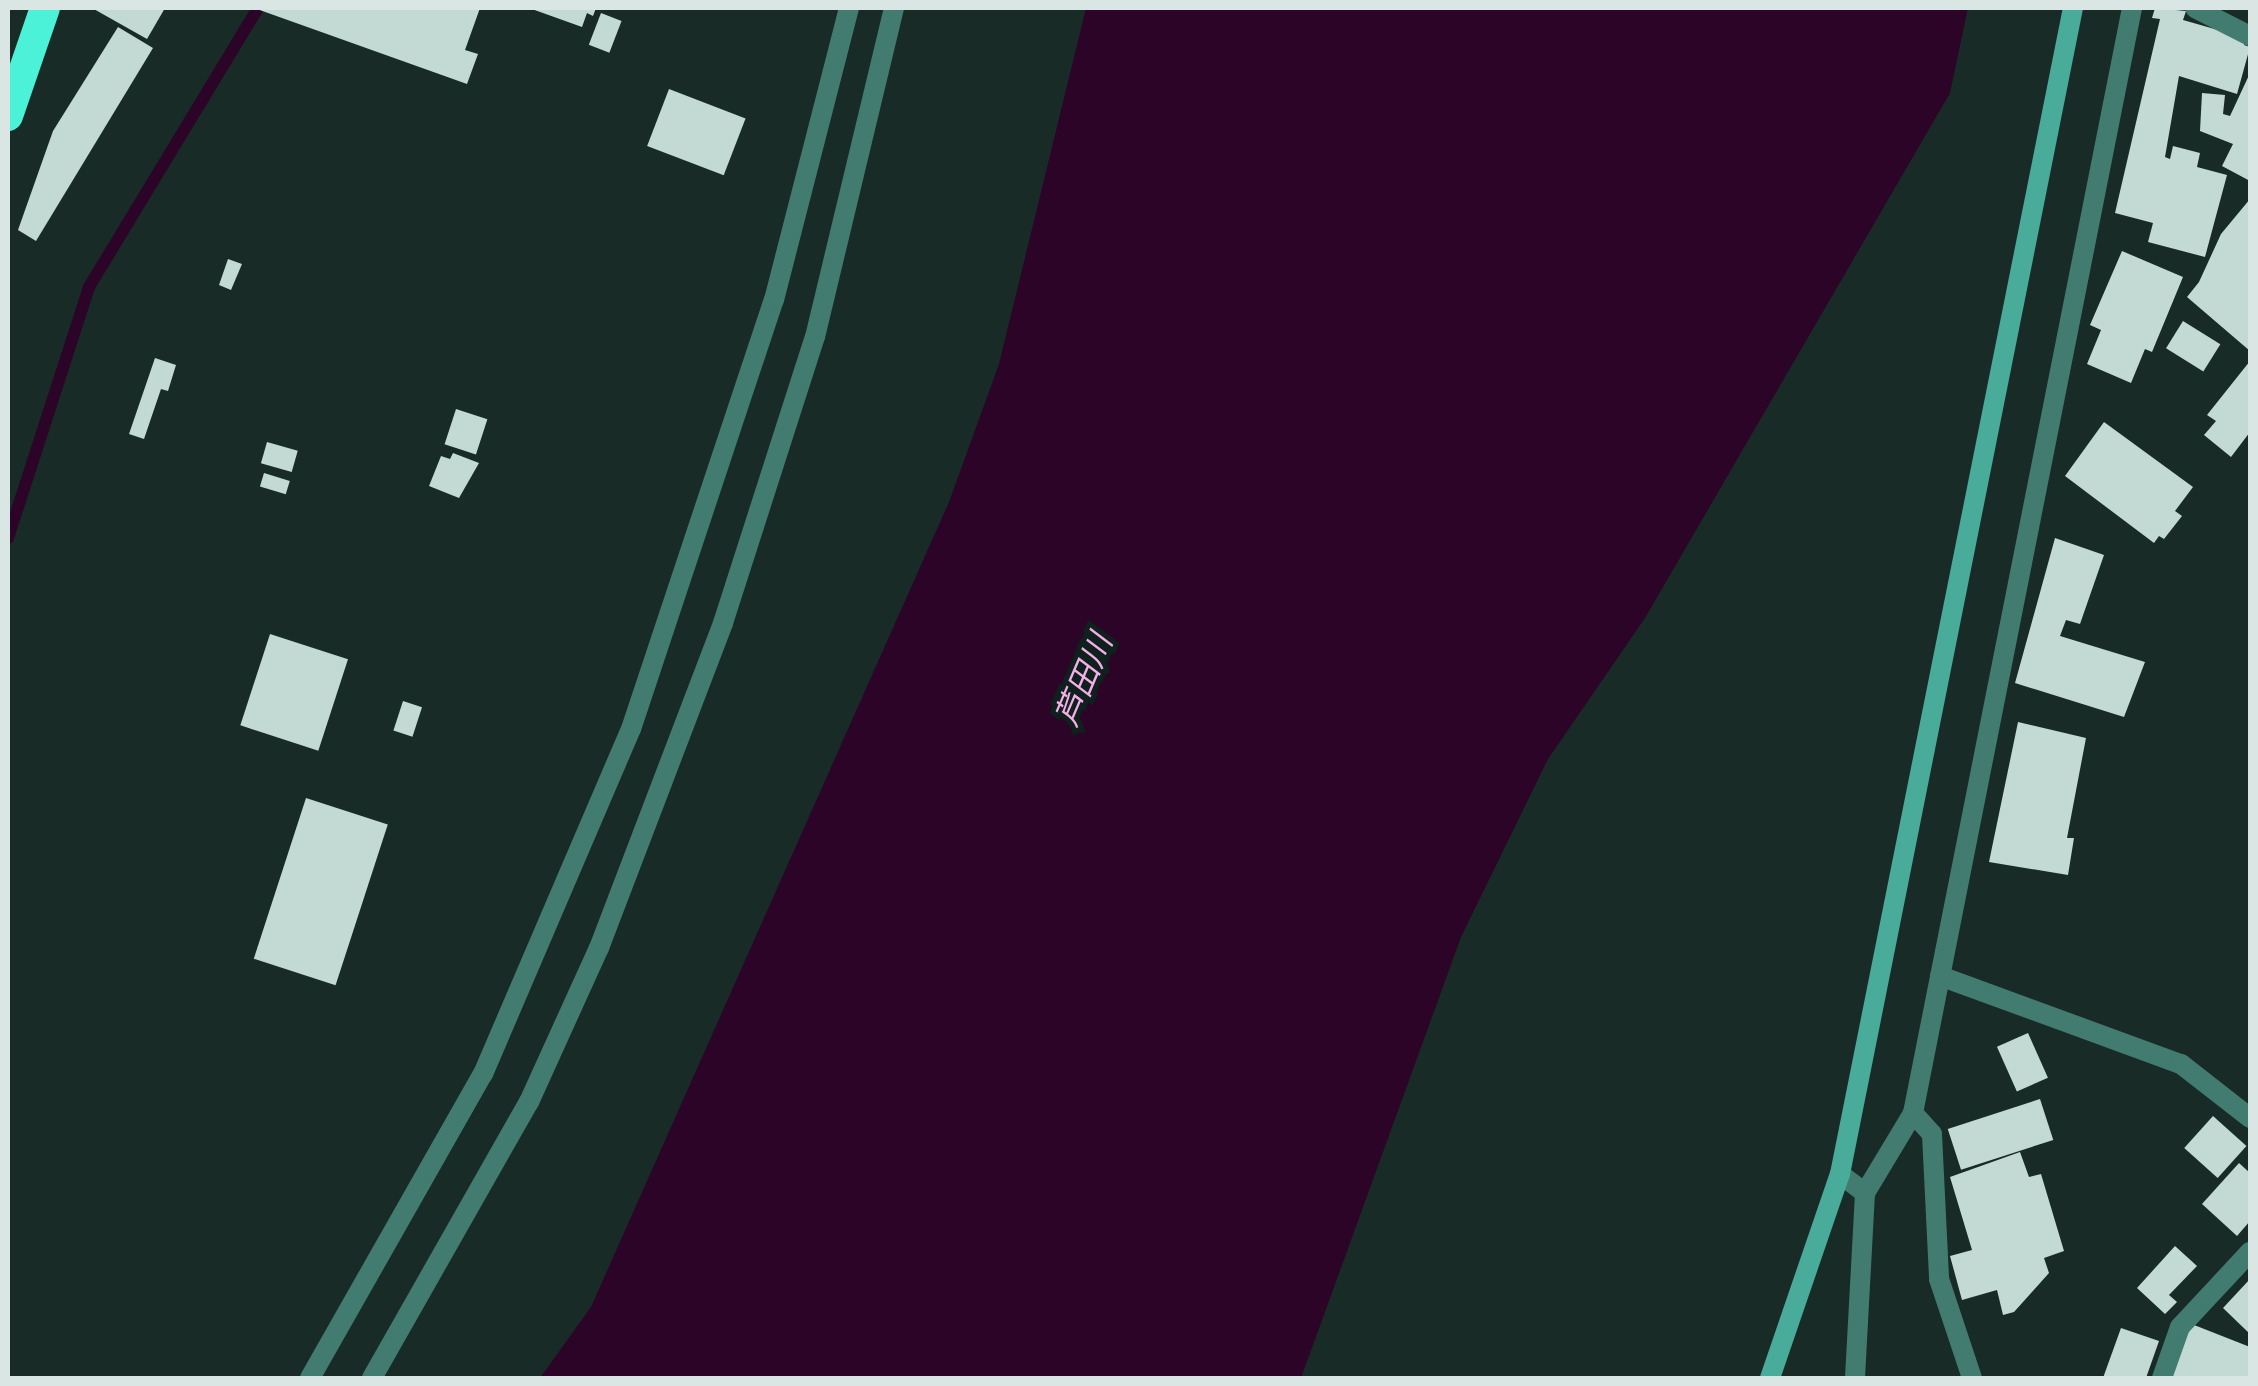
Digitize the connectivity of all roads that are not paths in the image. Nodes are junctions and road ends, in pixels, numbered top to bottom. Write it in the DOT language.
graph roads {
  1 [pos="45,8"];
  2 [pos="850,8"];
  3 [pos="894,8"];
  4 [pos="2073,8"];
  5 [pos="2132,8"];
  6 [pos="2195,8"];
  7 [pos="2250,36"];
  8 [pos="8,116"];
  9 [pos="1940,976"];
  10 [pos="1913,1113"];
  11 [pos="2250,1118"];
  12 [pos="1840,1174"];
  13 [pos="1865,1192"];
  14 [pos="2250,1252"];
  15 [pos="310,1378"];
  16 [pos="372,1378"];
  17 [pos="1770,1378"];
  18 [pos="1855,1378"];
  19 [pos="1972,1378"];
  20 [pos="2162,1378"];
  1 -- 8 [label="highway"];
  2 -- 15 [label="street"];
  3 -- 16 [label="street"];
  4 -- 12 [label="street"];
  5 -- 9 [label="street"];
  6 -- 7 [label="street"];
  9 -- 10 [label="street"];
  9 -- 11 [label="street"];
  10 -- 13 [label="street"];
  10 -- 19 [label="street"];
  12 -- 13 [label="street"];
  12 -- 17 [label="street"];
  13 -- 18 [label="street"];
  14 -- 20 [label="street"];
}
